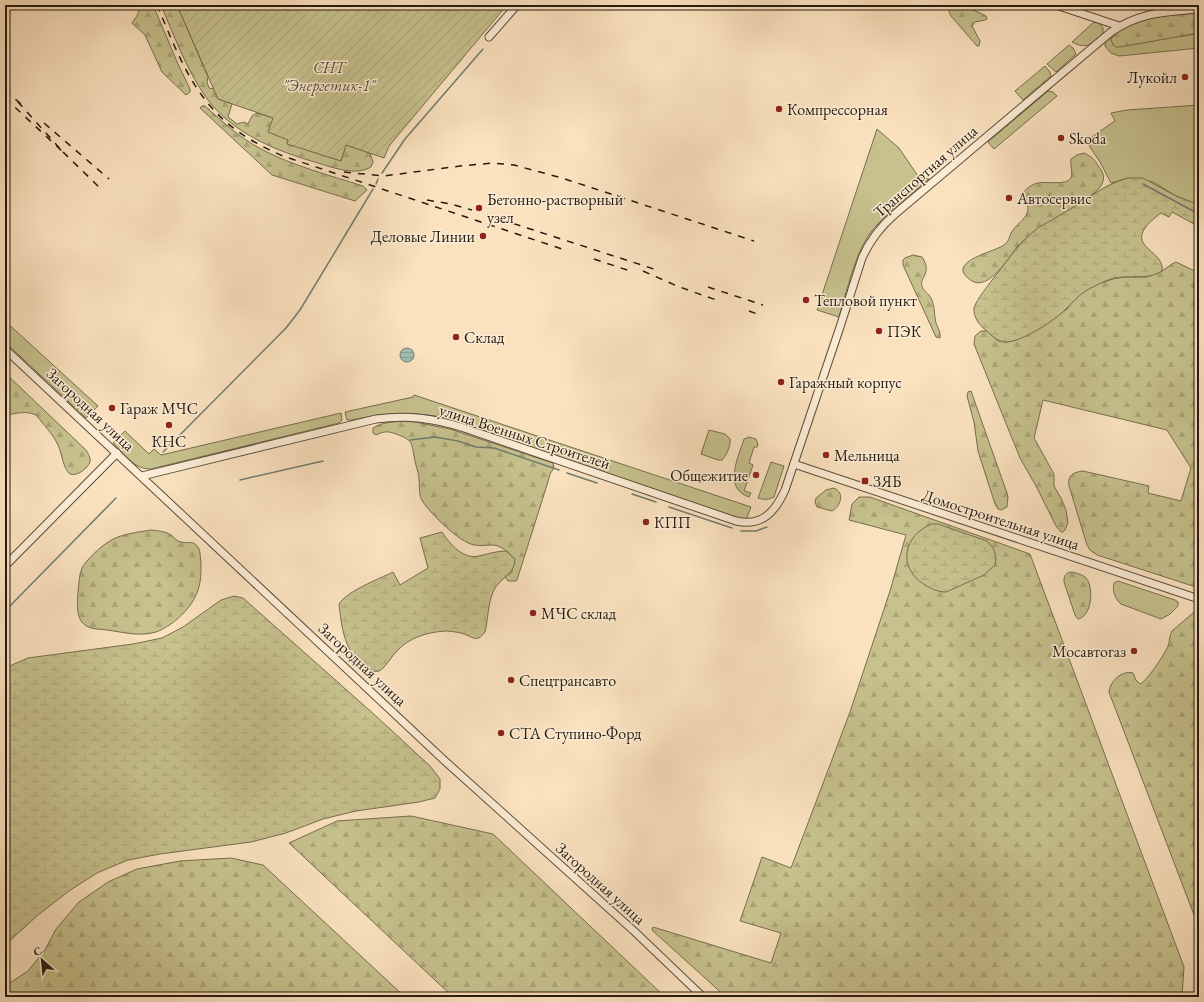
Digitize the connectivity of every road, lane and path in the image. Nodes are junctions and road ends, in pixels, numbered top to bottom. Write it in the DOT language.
graph roads {
  1 [pos="517,5"];
  2 [pos="1056,5"];
  3 [pos="1199,9"];
  4 [pos="1119,26"];
  5 [pos="489,37"];
  6 [pos="5,349"];
  7 [pos="117,453"];
  8 [pos="794,464"];
  9 [pos="142,476"];
  10 [pos="5,566"];
  11 [pos="1199,599"];
  12 [pos="703,997"];
  1 -- 5 [label="street"];
  2 -- 4 [label="street"];
  3 -- 4 [label="street, Транспортная улица"];
  4 -- 8 [label="street, Транспортная улица"];
  6 -- 7 [label="street, Загородная улица"];
  7 -- 9 [label="street, Загородная улица"];
  7 -- 10 [label="street"];
  8 -- 9 [label="street, улица Военных Строителей"];
  8 -- 11 [label="street, Домостроительная улица"];
  9 -- 12 [label="street, Загородная улица"];
}
